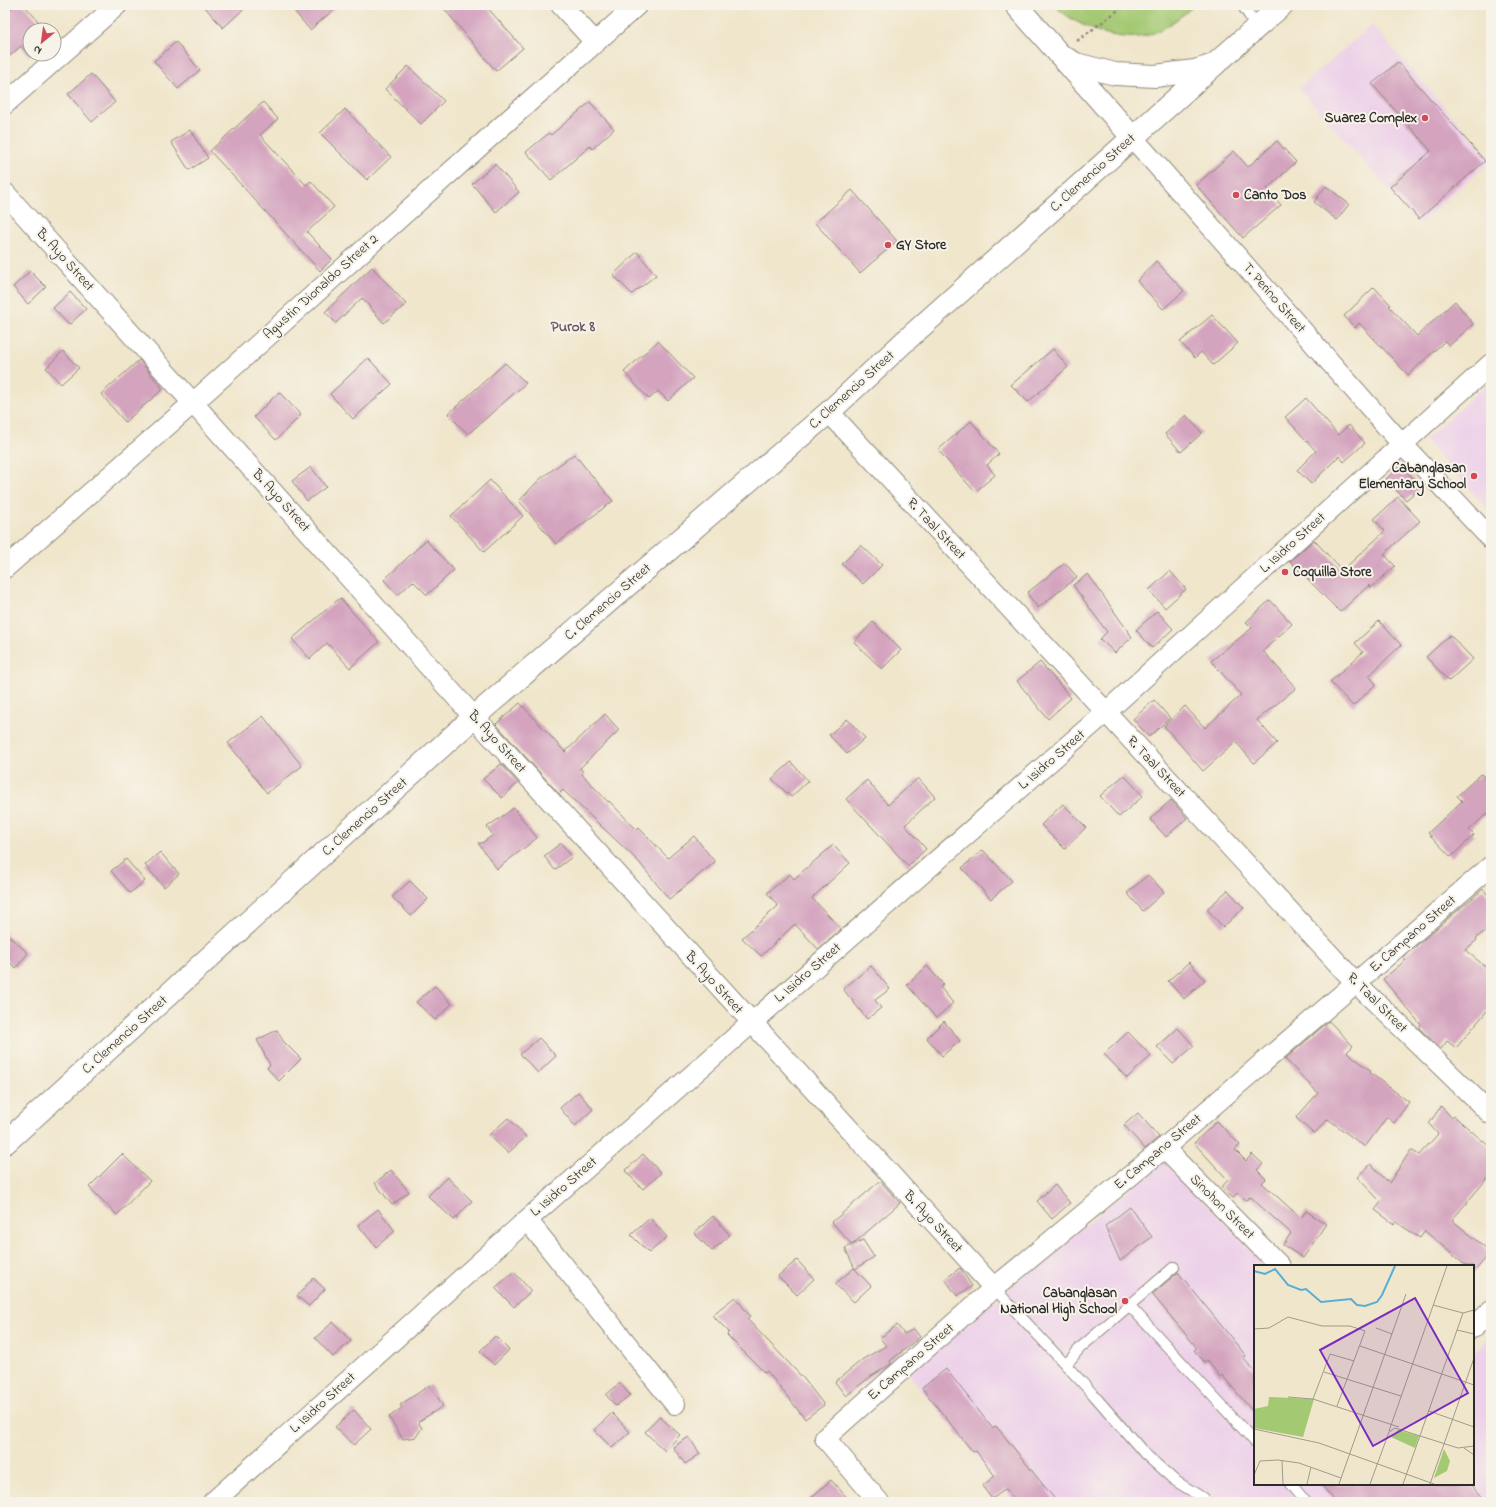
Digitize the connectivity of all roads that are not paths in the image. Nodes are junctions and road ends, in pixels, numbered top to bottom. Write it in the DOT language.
graph roads {
  1 [pos="117,5"];
  2 [pos="561,5"];
  3 [pos="637,5"];
  4 [pos="1016,5"];
  5 [pos="1242,5"];
  6 [pos="1282,5"];
  7 [pos="1258,27"];
  8 [pos="595,42"];
  9 [pos="1060,54"];
  10 [pos="1214,65"];
  11 [pos="5,104"];
  12 [pos="1133,138"];
  13 [pos="5,193"];
  14 [pos="1491,364"];
  15 [pos="193,403"];
  16 [pos="829,412"];
  17 [pos="1402,444"];
  18 [pos="1491,539"];
  19 [pos="5,568"];
  20 [pos="1105,713"];
  21 [pos="474,717"];
  22 [pos="1491,866"];
  23 [pos="1356,983"];
  24 [pos="751,1023"];
  25 [pos="1491,1114"];
  26 [pos="5,1143"];
  27 [pos="1164,1148"];
  28 [pos="527,1220"];
  29 [pos="1279,1265"];
  30 [pos="1174,1268"];
  31 [pos="994,1288"];
  32 [pos="1129,1305"];
  33 [pos="1491,1311"];
  34 [pos="1474,1327"];
  35 [pos="1066,1366"];
  36 [pos="675,1404"];
  37 [pos="1254,1441"];
  38 [pos="1293,1485"];
  39 [pos="1203,1498"];
  40 [pos="213,1502"];
  41 [pos="879,1502"];
  42 [pos="1306,1502"];
  1 -- 11 [label="street"];
  2 -- 8 [label="street"];
  3 -- 8 [label="street, Agustin Dionaldo Street 2"];
  4 -- 9 [label="street, T. Perino Street"];
  5 -- 7 [label="lane"];
  6 -- 7 [label="street, C. Clemencio Street"];
  7 -- 10 [label="street, C. Clemencio Street"];
  8 -- 15 [label="street, Agustin Dionaldo Street 2"];
  9 -- 10 [label="street"];
  9 -- 12 [label="street, T. Perino Street"];
  10 -- 12 [label="street, C. Clemencio Street"];
  12 -- 16 [label="street, C. Clemencio Street"];
  12 -- 17 [label="street, T. Perino Street"];
  13 -- 15 [label="street, B. Ayo Street"];
  14 -- 17 [label="street, L. Isidro Street"];
  15 -- 19 [label="street, Agustin Dionaldo Street 2"];
  15 -- 21 [label="street, B. Ayo Street"];
  16 -- 20 [label="street, R. Taal Street"];
  16 -- 21 [label="street, C. Clemencio Street"];
  17 -- 18 [label="street, T. Perino Street"];
  17 -- 20 [label="street, L. Isidro Street"];
  20 -- 23 [label="street, R. Taal Street"];
  20 -- 24 [label="street, L. Isidro Street"];
  21 -- 24 [label="street, B. Ayo Street"];
  21 -- 26 [label="street, C. Clemencio Street"];
  22 -- 23 [label="street, E. Campano Street"];
  23 -- 25 [label="street, R. Taal Street"];
  23 -- 27 [label="street, E. Campano Street"];
  24 -- 28 [label="street, L. Isidro Street"];
  24 -- 31 [label="street, B. Ayo Street"];
  27 -- 29 [label="street, Sinohon Street"];
  27 -- 31 [label="street, E. Campano Street"];
  28 -- 36 [label="street"];
  28 -- 40 [label="street, L. Isidro Street"];
  30 -- 32 [label="lane"];
  31 -- 35 [label="lane"];
  31 -- 41 [label="street, E. Campano Street"];
  32 -- 35 [label="lane"];
  32 -- 37 [label="lane"];
  33 -- 34 [label="street"];
  35 -- 39 [label="lane"];
  38 -- 42 [label="lane"];
}
